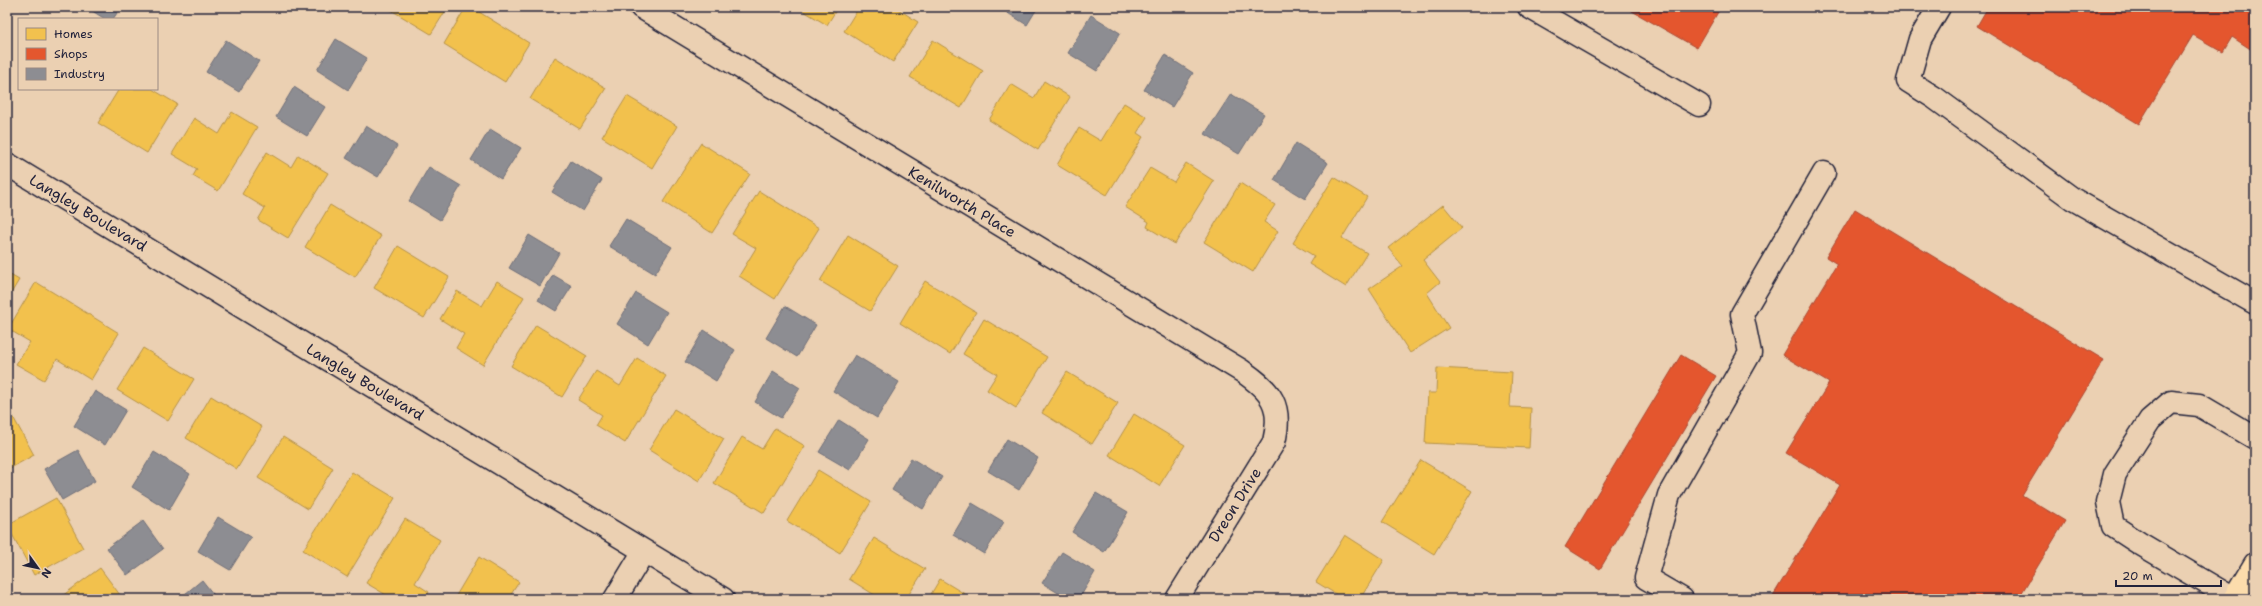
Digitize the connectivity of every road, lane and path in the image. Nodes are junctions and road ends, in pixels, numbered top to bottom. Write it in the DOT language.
graph roads {
  1 [pos="641,7"];
  2 [pos="1529,7"];
  3 [pos="1939,7"];
  4 [pos="1699,105"];
  5 [pos="7,164"];
  6 [pos="1824,173"];
  7 [pos="2255,303"];
  8 [pos="1275,406"];
  9 [pos="2255,438"];
  10 [pos="644,551"];
  11 [pos="2255,564"];
  12 [pos="615,599"];
  13 [pos="723,599"];
  14 [pos="1177,599"];
  15 [pos="1682,599"];
  16 [pos="2234,599"];
  1 -- 8 [label="street, Kenilworth Place"];
  2 -- 4 [label="street"];
  3 -- 7 [label="street"];
  5 -- 10 [label="street, Langley Boulevard"];
  6 -- 15 [label="street"];
  8 -- 14 [label="street, Dreon Drive"];
  9 -- 16 [label="street"];
  10 -- 12 [label="street"];
  10 -- 13 [label="street, Langley Boulevard"];
  11 -- 16 [label="main road"];
}
